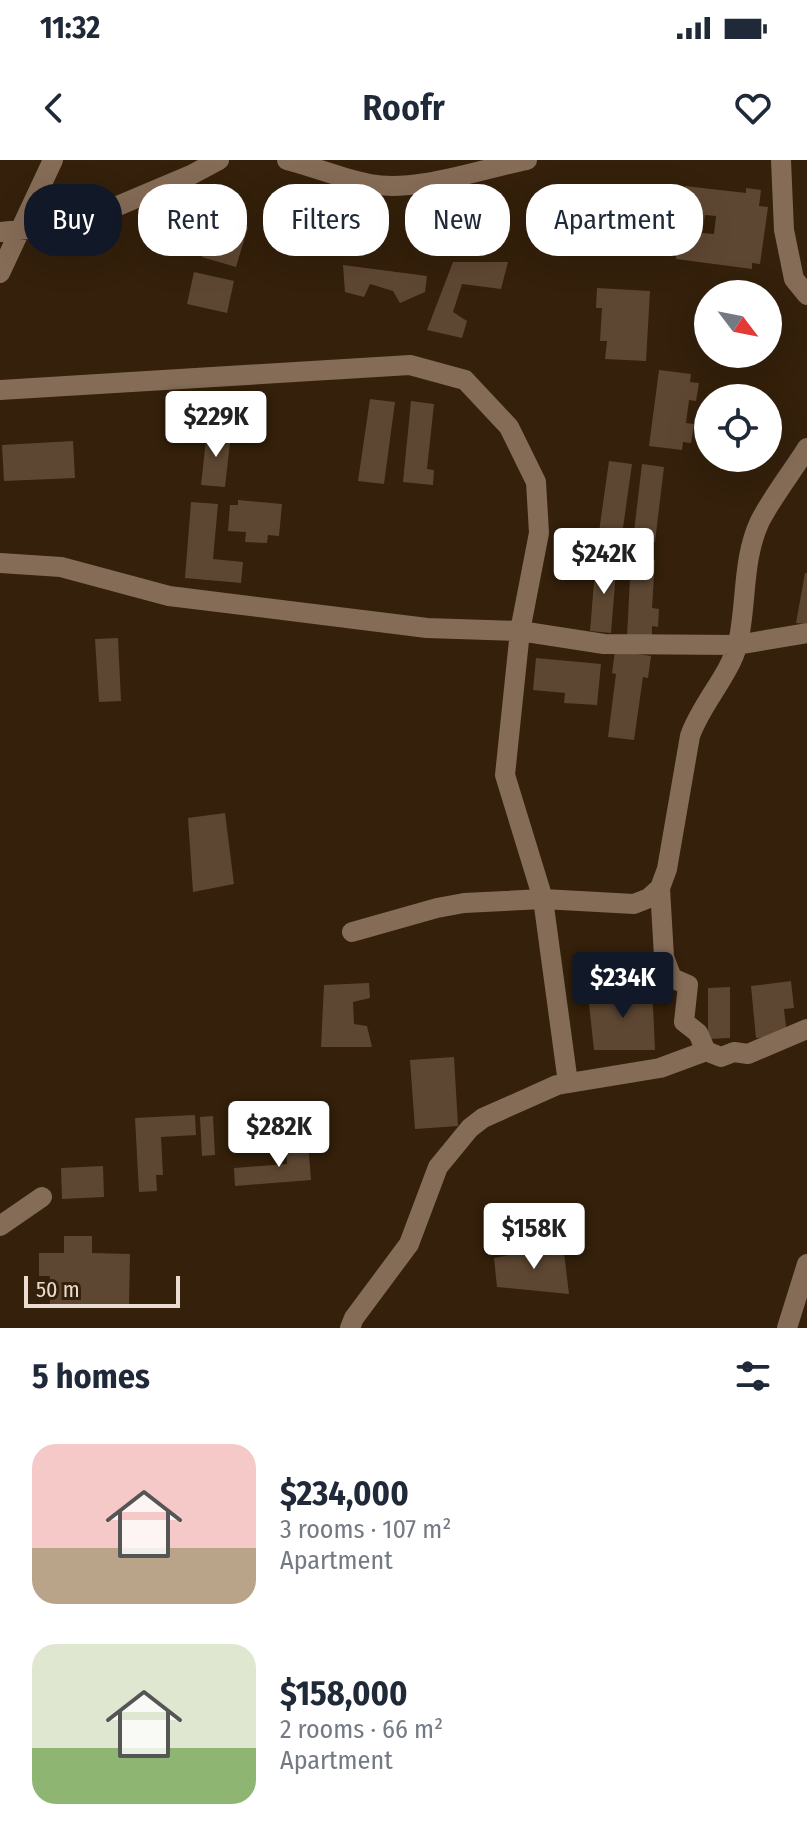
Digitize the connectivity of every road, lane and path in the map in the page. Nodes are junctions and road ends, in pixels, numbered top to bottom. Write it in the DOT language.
graph roads {
  1 [pos="53,160"];
  2 [pos="219,160"];
  3 [pos="287,160"];
  4 [pos="527,160"];
  5 [pos="781,160"];
  6 [pos="10,231"];
  7 [pos="0,273"];
  8 [pos="807,295"];
  9 [pos="0,390"];
  10 [pos="807,448"];
  11 [pos="0,563"];
  12 [pos="520,631"];
  13 [pos="807,633"];
  14 [pos="737,645"];
  15 [pos="660,888"];
  16 [pos="543,899"];
  17 [pos="352,932"];
  18 [pos="807,1029"];
  19 [pos="706,1051"];
  20 [pos="568,1083"];
  21 [pos="42,1197"];
  22 [pos="0,1226"];
  23 [pos="807,1264"];
  24 [pos="350,1328"];
  25 [pos="787,1328"];
  1 -- 6 [label="street"];
  2 -- 6 [label="street"];
  3 -- 4 [label="street"];
  5 -- 8 [label="street"];
  6 -- 7 [label="street"];
  9 -- 12 [label="street"];
  10 -- 14 [label="street"];
  11 -- 12 [label="street"];
  12 -- 14 [label="street"];
  12 -- 16 [label="street"];
  13 -- 14 [label="street"];
  14 -- 15 [label="street"];
  15 -- 16 [label="street"];
  15 -- 19 [label="street"];
  16 -- 17 [label="street"];
  16 -- 20 [label="street"];
  18 -- 19 [label="street"];
  19 -- 20 [label="street"];
  20 -- 24 [label="street"];
  21 -- 22 [label="street"];
  23 -- 25 [label="street"];
}
